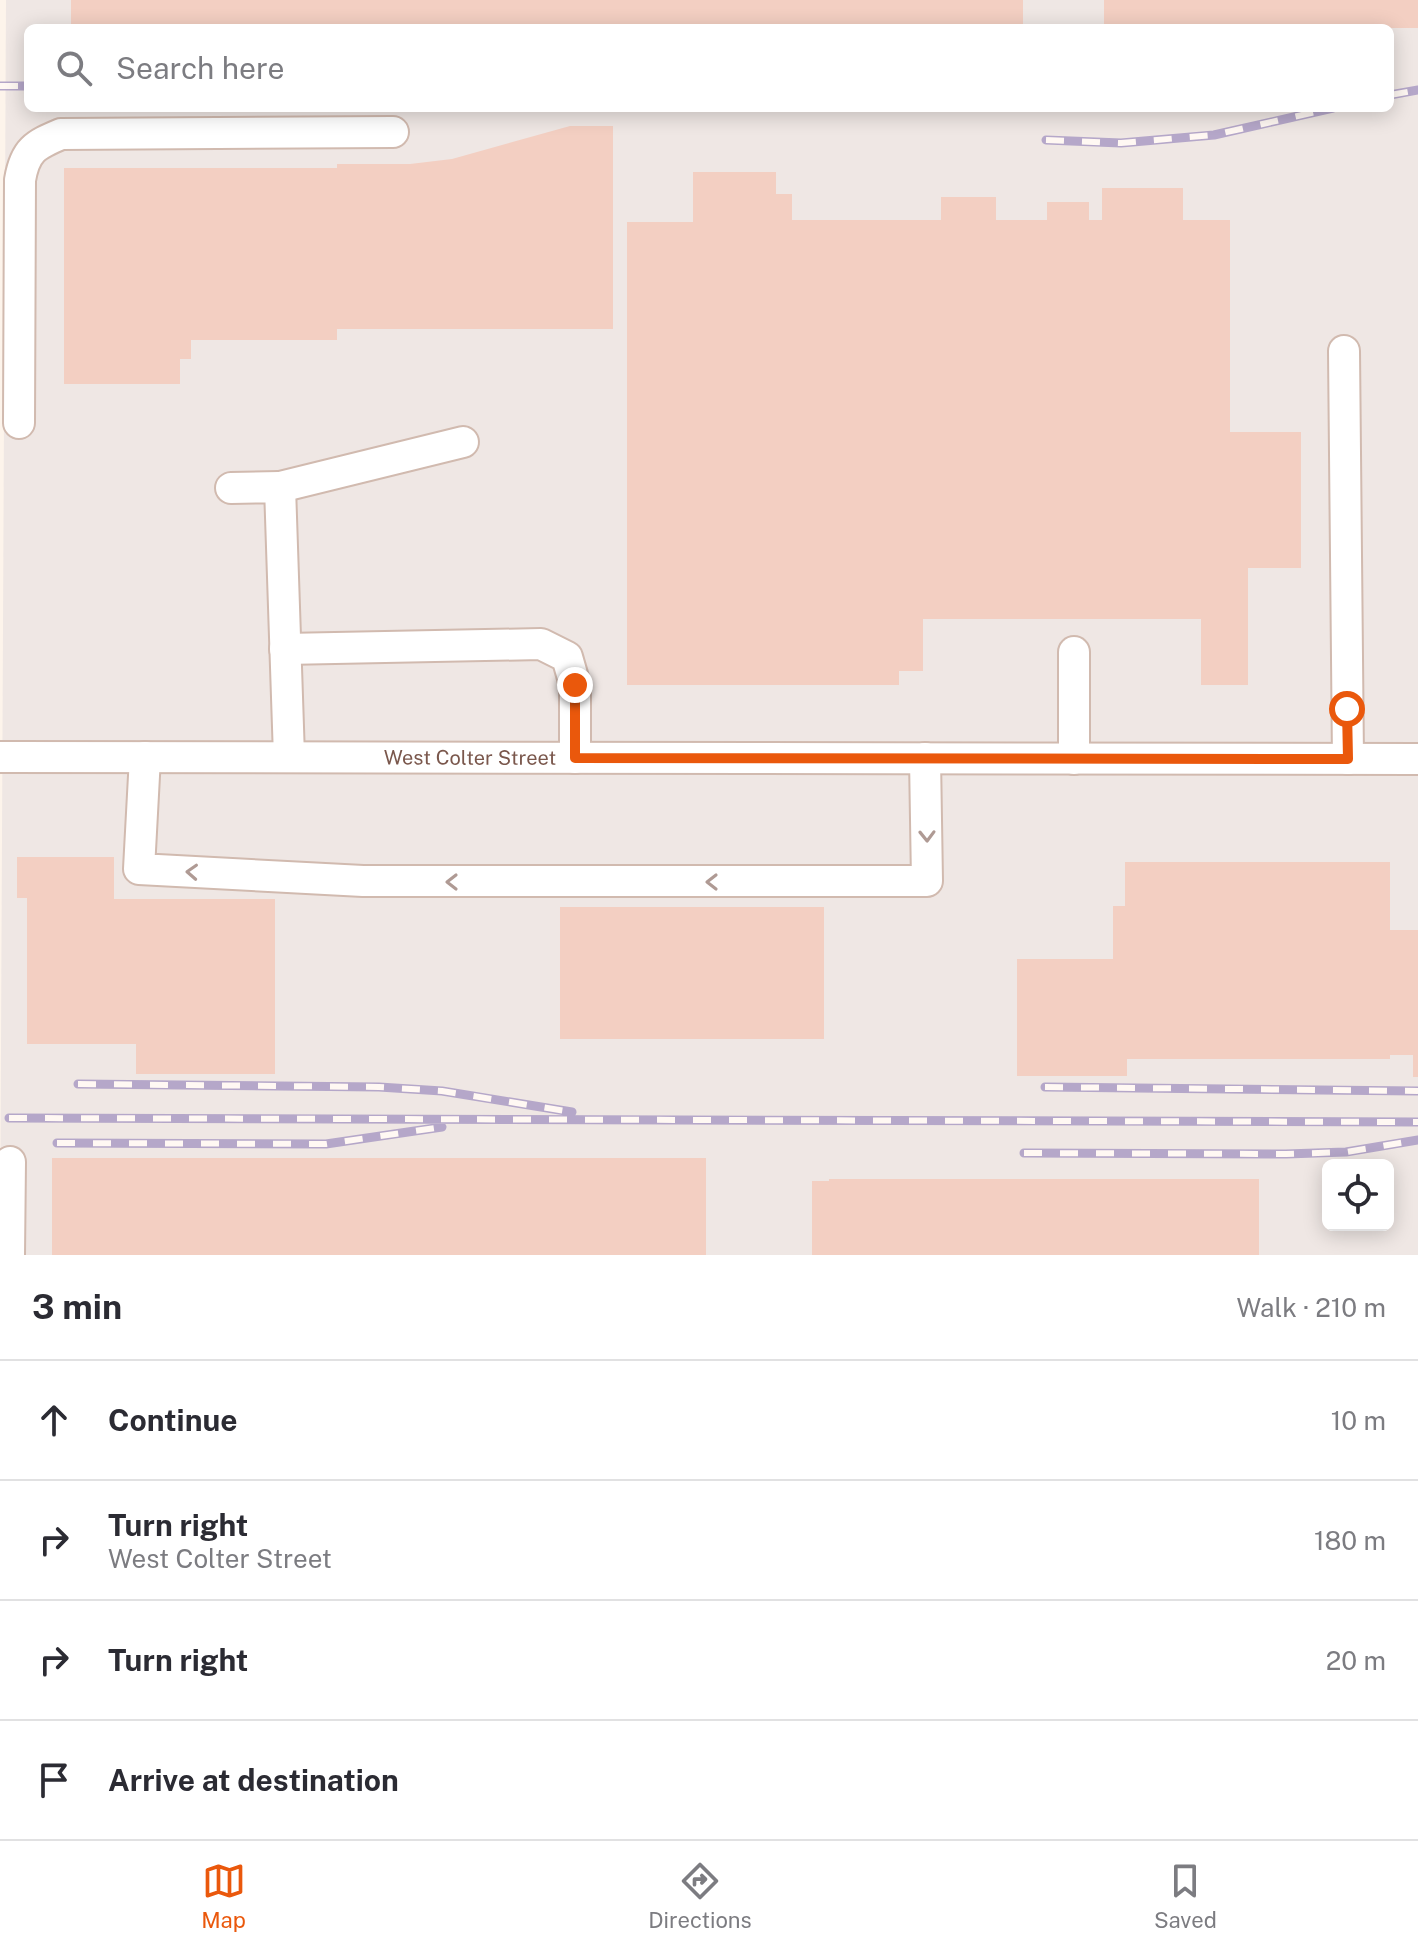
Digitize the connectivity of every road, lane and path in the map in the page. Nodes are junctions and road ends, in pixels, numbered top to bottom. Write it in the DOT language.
graph roads {
  1 [pos="393,132"];
  2 [pos="1344,351"];
  3 [pos="19,423"];
  4 [pos="463,442"];
  5 [pos="280,487"];
  6 [pos="231,488"];
  7 [pos="285,649"];
  8 [pos="1074,652"];
  9 [pos="0,757"];
  10 [pos="145,757"];
  11 [pos="289,757"];
  12 [pos="575,758"];
  13 [pos="925,758"];
  14 [pos="1074,759"];
  15 [pos="1348,759"];
  16 [pos="1418,759"];
  17 [pos="10,1162"];
  18 [pos="9,1255"];
  1 -- 3 [label="street"];
  2 -- 15 [label="street"];
  4 -- 5 [label="street"];
  5 -- 6 [label="street"];
  5 -- 7 [label="street"];
  7 -- 11 [label="street"];
  7 -- 12 [label="street"];
  8 -- 14 [label="street"];
  9 -- 10 [label="street, West Colter Street"];
  10 -- 11 [label="street, West Colter Street"];
  13 -- 10 [label="street, one-way"];
  11 -- 12 [label="street, West Colter Street"];
  12 -- 13 [label="street, West Colter Street"];
  13 -- 14 [label="street, West Colter Street"];
  14 -- 15 [label="street, West Colter Street"];
  15 -- 16 [label="street, West Colter Street"];
  17 -- 18 [label="street"];
}
